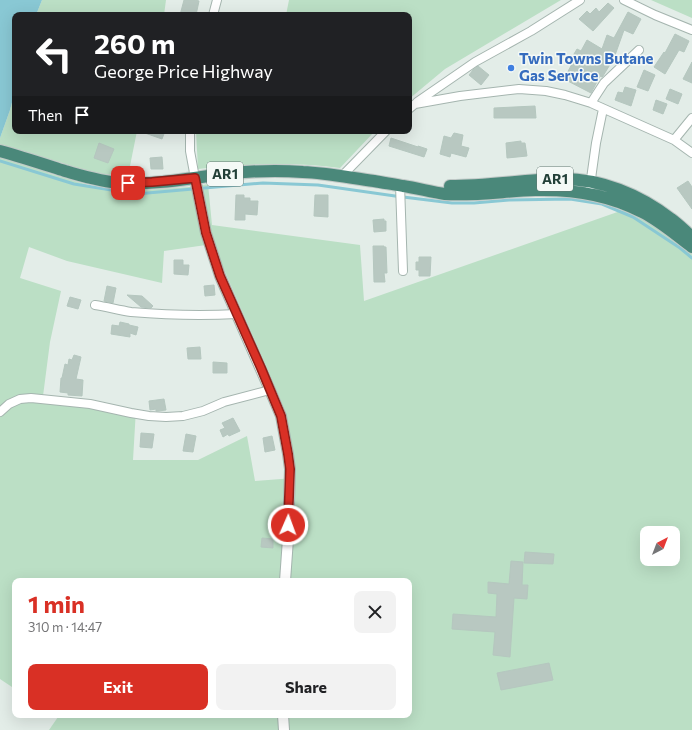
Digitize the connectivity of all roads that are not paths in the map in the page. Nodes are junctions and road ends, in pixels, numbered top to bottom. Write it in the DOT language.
graph roads {
  1 [pos="217,0"];
  2 [pos="580,0"];
  3 [pos="624,0"];
  4 [pos="214,12"];
  5 [pos="692,30"];
  6 [pos="639,50"];
  7 [pos="591,103"];
  8 [pos="412,106"];
  9 [pos="603,109"];
  10 [pos="692,118"];
  11 [pos="190,134"];
  12 [pos="383,134"];
  13 [pos="674,140"];
  14 [pos="0,151"];
  15 [pos="692,153"];
  16 [pos="342,176"];
  17 [pos="195,178"];
  18 [pos="401,185"];
  19 [pos="590,188"];
  20 [pos="692,237"];
  21 [pos="692,247"];
  22 [pos="403,271"];
  23 [pos="95,305"];
  24 [pos="237,314"];
  25 [pos="270,390"];
  26 [pos="0,412"];
  27 [pos="285,578"];
  28 [pos="283,718"];
  29 [pos="284,730"];
  1 -- 4 [label="street"];
  2 -- 8 [label="street"];
  3 -- 5 [label="street"];
  6 -- 7 [label="street"];
  7 -- 8 [label="street"];
  7 -- 9 [label="street"];
  9 -- 13 [label="street"];
  9 -- 19 [label="street"];
  10 -- 13 [label="street"];
  11 -- 17 [label="street"];
  12 -- 16 [label="street"];
  13 -- 15 [label="street"];
  14 -- 17 [label="highway, AR1"];
  16 -- 17 [label="highway, AR1"];
  16 -- 18 [label="highway, AR1"];
  17 -- 24 [label="street"];
  18 -- 19 [label="highway, AR1"];
  18 -- 22 [label="street"];
  19 -- 20 [label="highway, AR1"];
  19 -- 21 [label="highway, AR1"];
  23 -- 24 [label="street"];
  24 -- 25 [label="street"];
  25 -- 26 [label="street"];
  25 -- 27 [label="street"];
  28 -- 29 [label="street"];
}
